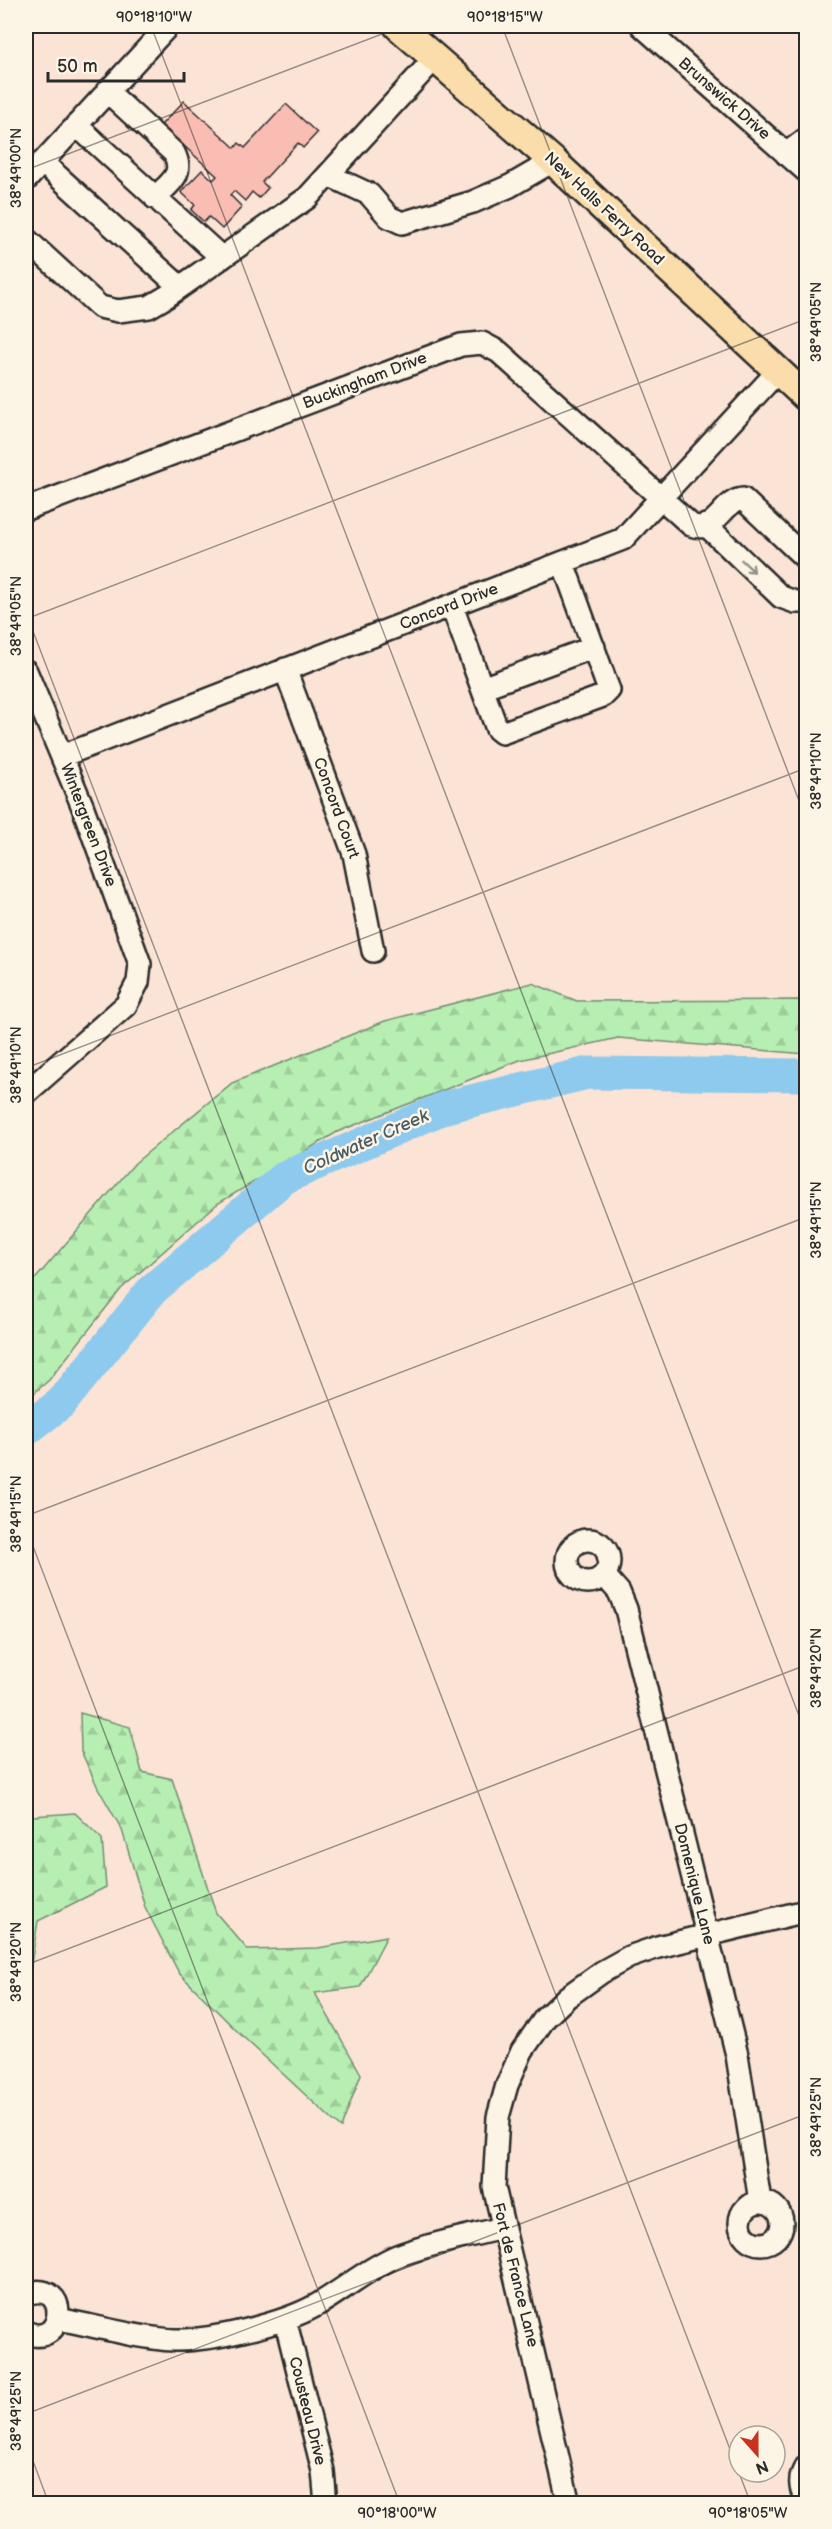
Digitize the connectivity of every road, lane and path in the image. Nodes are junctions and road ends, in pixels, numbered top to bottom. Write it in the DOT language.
graph roads {
  1 [pos="168,26"];
  2 [pos="398,26"];
  3 [pos="642,26"];
  4 [pos="435,58"];
  5 [pos="107,91"];
  6 [pos="76,125"];
  7 [pos="807,139"];
  8 [pos="786,154"];
  9 [pos="553,161"];
  10 [pos="42,162"];
  11 [pos="807,171"];
  12 [pos="328,175"];
  13 [pos="26,180"];
  14 [pos="156,198"];
  15 [pos="26,239"];
  16 [pos="222,258"];
  17 [pos="180,288"];
  18 [pos="778,371"];
  19 [pos="807,397"];
  20 [pos="662,498"];
  21 [pos="26,509"];
  22 [pos="706,525"];
  23 [pos="807,559"];
  24 [pos="562,563"];
  25 [pos="803,603"];
  26 [pos="452,606"];
  27 [pos="594,647"];
  28 [pos="285,669"];
  29 [pos="26,671"];
  30 [pos="482,688"];
  31 [pos="62,756"];
  32 [pos="373,951"];
  33 [pos="26,1093"];
  34 [pos="604,1575"];
  35 [pos="807,1911"];
  36 [pos="707,1935"];
  37 [pos="760,2201"];
  38 [pos="502,2228"];
  39 [pos="26,2294"];
  40 [pos="58,2319"];
  41 [pos="285,2319"];
  42 [pos="26,2332"];
  43 [pos="807,2467"];
  44 [pos="807,2500"];
  45 [pos="326,2504"];
  46 [pos="569,2504"];
  1 -- 5 [label="street"];
  2 -- 4 [label="main road, New Halls Ferry Road"];
  3 -- 8 [label="street, Brunswick Drive"];
  4 -- 9 [label="main road, New Halls Ferry Road"];
  4 -- 12 [label="street"];
  5 -- 6 [label="street"];
  5 -- 14 [label="street"];
  6 -- 10 [label="street"];
  6 -- 14 [label="street"];
  7 -- 8 [label="street"];
  8 -- 11 [label="street, Brunswick Drive"];
  9 -- 12 [label="street"];
  9 -- 18 [label="main road, New Halls Ferry Road"];
  10 -- 13 [label="street"];
  10 -- 17 [label="street"];
  12 -- 16 [label="street"];
  14 -- 16 [label="street"];
  15 -- 17 [label="street"];
  16 -- 17 [label="street"];
  18 -- 19 [label="main road, New Halls Ferry Road"];
  18 -- 20 [label="street, Concord Drive"];
  20 -- 21 [label="street, Buckingham Drive"];
  20 -- 22 [label="street, Buckingham Drive"];
  20 -- 24 [label="street, Concord Drive"];
  22 -- 23 [label="street"];
  22 -- 25 [label="street, one-way"];
  24 -- 26 [label="street, Concord Drive"];
  24 -- 27 [label="street"];
  26 -- 28 [label="street, Concord Drive"];
  26 -- 30 [label="street"];
  27 -- 30 [label="street"];
  27 -- 30 [label="street"];
  28 -- 31 [label="street, Concord Drive"];
  28 -- 32 [label="street, Concord Court"];
  29 -- 31 [label="street, Wintergreen Drive"];
  31 -- 33 [label="street, Wintergreen Drive"];
  34 -- 36 [label="street, Domenique Lane"];
  35 -- 36 [label="street, Fort de France Lane"];
  36 -- 37 [label="street, Domenique Lane"];
  36 -- 38 [label="street, Fort de France Lane"];
  38 -- 41 [label="street"];
  38 -- 46 [label="street, Fort de France Lane"];
  39 -- 40 [label="street"];
  40 -- 41 [label="street"];
  40 -- 42 [label="street"];
  41 -- 45 [label="street, Cousteau Drive"];
  43 -- 44 [label="street"];
}
